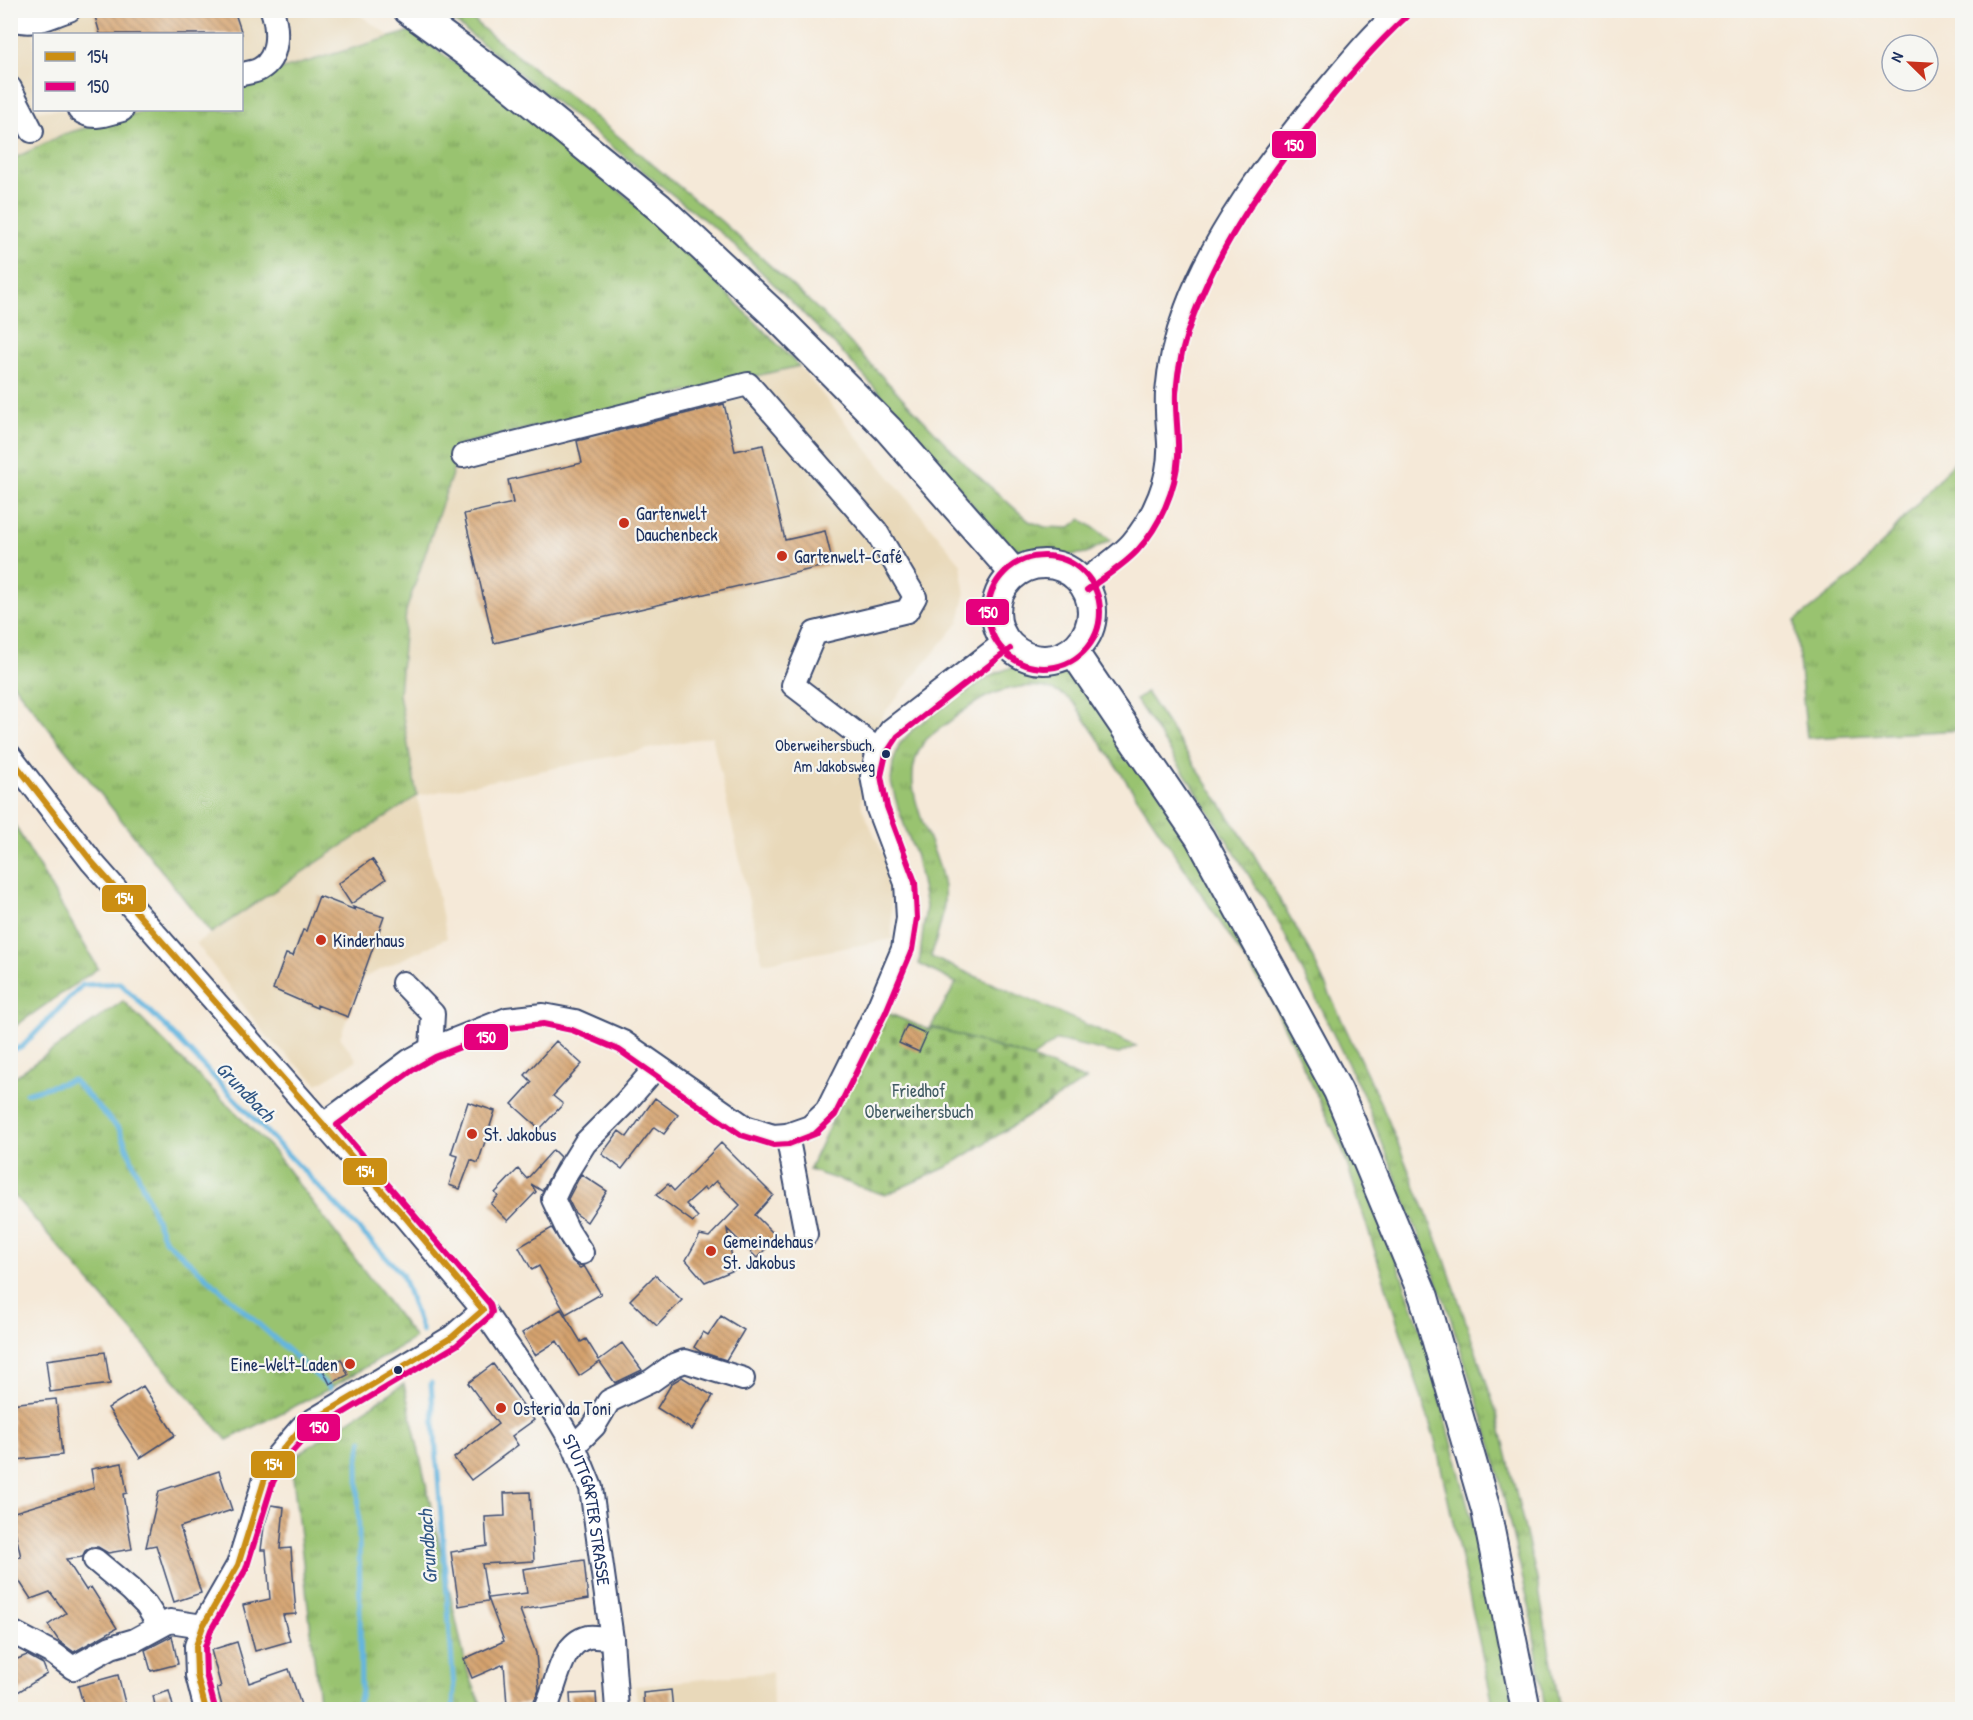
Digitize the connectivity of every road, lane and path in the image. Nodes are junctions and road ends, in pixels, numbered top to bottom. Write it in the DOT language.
graph roads {
  1 [pos="69,10"];
  2 [pos="272,10"];
  3 [pos="408,10"];
  4 [pos="1400,10"];
  5 [pos="10,19"];
  6 [pos="38,28"];
  7 [pos="243,75"];
  8 [pos="10,88"];
  9 [pos="81,111"];
  10 [pos="118,111"];
  11 [pos="32,131"];
  12 [pos="463,456"];
  13 [pos="1015,574"];
  14 [pos="1082,583"];
  15 [pos="1005,642"];
  16 [pos="1073,651"];
  17 [pos="878,750"];
  18 [pos="10,756"];
  19 [pos="403,982"];
  20 [pos="431,1049"];
  21 [pos="657,1066"];
  22 [pos="324,1124"];
  23 [pos="788,1135"];
  24 [pos="806,1234"];
  25 [pos="582,1253"];
  26 [pos="483,1310"];
  27 [pos="743,1379"];
  28 [pos="574,1446"];
  29 [pos="95,1560"];
  30 [pos="159,1626"];
  31 [pos="202,1626"];
  32 [pos="10,1631"];
  33 [pos="612,1639"];
  34 [pos="206,1710"];
  35 [pos="545,1710"];
  36 [pos="617,1710"];
  37 [pos="1526,1710"];
  1 -- 6 [label="street"];
  2 -- 7 [label="street"];
  3 -- 13 [label="main road"];
  4 -- 14 [label="street"];
  5 -- 6 [label="street"];
  8 -- 11 [label="street"];
  9 -- 10 [label="street"];
  12 -- 17 [label="street"];
  13 -- 14 [label="main road"];
  13 -- 15 [label="main road"];
  14 -- 16 [label="main road"];
  15 -- 16 [label="main road"];
  15 -- 17 [label="street"];
  16 -- 37 [label="main road"];
  17 -- 23 [label="street"];
  18 -- 22 [label="street, STUTTGARTER STRASSE"];
  19 -- 20 [label="street"];
  20 -- 21 [label="street"];
  20 -- 22 [label="street"];
  21 -- 23 [label="street"];
  21 -- 25 [label="street"];
  22 -- 26 [label="street, STUTTGARTER STRASSE"];
  23 -- 24 [label="street"];
  26 -- 28 [label="street, STUTTGARTER STRASSE"];
  26 -- 31 [label="street"];
  27 -- 28 [label="street"];
  28 -- 33 [label="street, STUTTGARTER STRASSE"];
  29 -- 30 [label="street"];
  30 -- 31 [label="street"];
  30 -- 32 [label="street"];
  31 -- 34 [label="street"];
  33 -- 35 [label="street"];
  33 -- 36 [label="street, STUTTGARTER STRASSE"];
}
